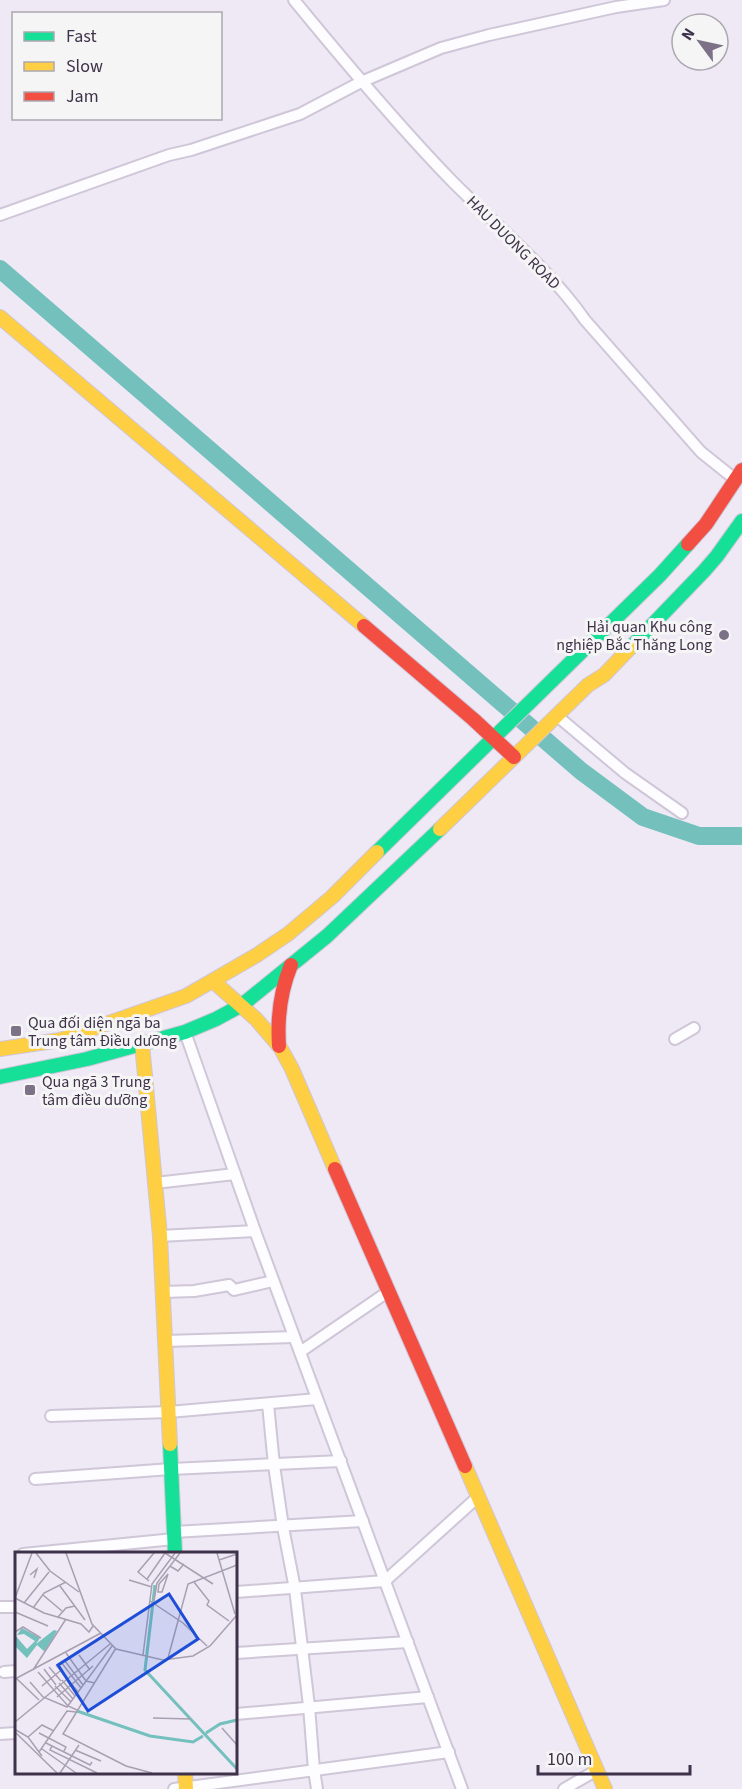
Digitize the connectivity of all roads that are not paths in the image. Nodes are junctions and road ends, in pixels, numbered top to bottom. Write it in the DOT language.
graph roads {
  1 [pos="294,0"];
  2 [pos="664,0"];
  3 [pos="361,82"];
  4 [pos="0,215"];
  5 [pos="0,317"];
  6 [pos="739,475"];
  7 [pos="742,506"];
  8 [pos="742,521"];
  9 [pos="588,685"];
  10 [pos="552,719"];
  11 [pos="495,739"];
  12 [pos="514,757"];
  13 [pos="682,813"];
  14 [pos="291,965"];
  15 [pos="214,982"];
  16 [pos="242,1005"];
  17 [pos="694,1028"];
  18 [pos="185,1032"];
  19 [pos="675,1038"];
  20 [pos="142,1044"];
  21 [pos="279,1046"];
  22 [pos="0,1048"];
  23 [pos="0,1077"];
  24 [pos="235,1174"];
  25 [pos="155,1183"];
  26 [pos="255,1231"];
  27 [pos="160,1236"];
  28 [pos="273,1281"];
  29 [pos="389,1291"];
  30 [pos="163,1292"];
  31 [pos="294,1337"];
  32 [pos="165,1341"];
  33 [pos="300,1352"];
  34 [pos="317,1399"];
  35 [pos="268,1404"];
  36 [pos="168,1412"];
  37 [pos="51,1416"];
  38 [pos="341,1461"];
  39 [pos="274,1465"];
  40 [pos="171,1469"];
  41 [pos="35,1479"];
  42 [pos="479,1496"];
  43 [pos="363,1521"];
  44 [pos="283,1527"];
  45 [pos="174,1542"];
  46 [pos="48,1552"];
  47 [pos="385,1581"];
  48 [pos="295,1589"];
  49 [pos="237,1592"];
  50 [pos="408,1642"];
  51 [pos="302,1649"];
  52 [pos="237,1653"];
  53 [pos="15,1671"];
  54 [pos="4,1672"];
  55 [pos="428,1697"];
  56 [pos="309,1706"];
  57 [pos="237,1714"];
  58 [pos="15,1733"];
  59 [pos="0,1734"];
  60 [pos="449,1752"];
  61 [pos="314,1770"];
  62 [pos="597,1770"];
  63 [pos="185,1774"];
  64 [pos="182,1789"];
  65 [pos="317,1789"];
  66 [pos="462,1789"];
  67 [pos="564,1789"];
  68 [pos="605,1789"];
  1 -- 3 [label="street, HAU DUONG ROAD"];
  2 -- 3 [label="street"];
  3 -- 4 [label="street"];
  3 -- 6 [label="street, HAU DUONG ROAD"];
  5 -- 11 [label="street"];
  6 -- 11 [label="street"];
  7 -- 9 [label="street"];
  8 -- 9 [label="street"];
  9 -- 10 [label="street"];
  10 -- 12 [label="street"];
  10 -- 13 [label="street"];
  11 -- 12 [label="street"];
  11 -- 15 [label="street"];
  12 -- 14 [label="street"];
  14 -- 16 [label="street"];
  14 -- 21 [label="street"];
  15 -- 16 [label="street"];
  15 -- 22 [label="street"];
  16 -- 18 [label="street"];
  16 -- 21 [label="street"];
  17 -- 19 [label="street"];
  18 -- 20 [label="street"];
  18 -- 24 [label="street"];
  20 -- 23 [label="street"];
  20 -- 25 [label="street"];
  21 -- 29 [label="street"];
  24 -- 25 [label="street"];
  24 -- 26 [label="street"];
  25 -- 27 [label="street"];
  26 -- 27 [label="street"];
  26 -- 28 [label="street"];
  27 -- 30 [label="street"];
  28 -- 30 [label="street"];
  28 -- 31 [label="street"];
  29 -- 33 [label="street"];
  29 -- 42 [label="street"];
  30 -- 32 [label="street"];
  31 -- 32 [label="street"];
  31 -- 33 [label="street"];
  32 -- 36 [label="street"];
  33 -- 34 [label="street"];
  34 -- 35 [label="street"];
  34 -- 38 [label="street"];
  35 -- 36 [label="street"];
  35 -- 39 [label="street"];
  36 -- 37 [label="street"];
  36 -- 40 [label="street"];
  38 -- 39 [label="street"];
  38 -- 43 [label="street"];
  39 -- 40 [label="street"];
  39 -- 44 [label="street"];
  40 -- 41 [label="street"];
  40 -- 45 [label="street"];
  42 -- 47 [label="street"];
  42 -- 62 [label="street"];
  43 -- 44 [label="street"];
  43 -- 47 [label="street"];
  44 -- 45 [label="street"];
  44 -- 48 [label="street"];
  45 -- 46 [label="street"];
  47 -- 48 [label="street"];
  47 -- 50 [label="street"];
  48 -- 49 [label="street"];
  48 -- 51 [label="street"];
  50 -- 51 [label="street"];
  50 -- 55 [label="street"];
  51 -- 52 [label="street"];
  51 -- 56 [label="street"];
  53 -- 54 [label="street"];
  55 -- 56 [label="street"];
  55 -- 60 [label="street"];
  56 -- 57 [label="street"];
  56 -- 61 [label="street"];
  58 -- 59 [label="street"];
  60 -- 61 [label="street"];
  60 -- 66 [label="street"];
  61 -- 64 [label="street"];
  61 -- 65 [label="street"];
  62 -- 67 [label="street"];
  62 -- 68 [label="street"];
  63 -- 64 [label="street"];
}
